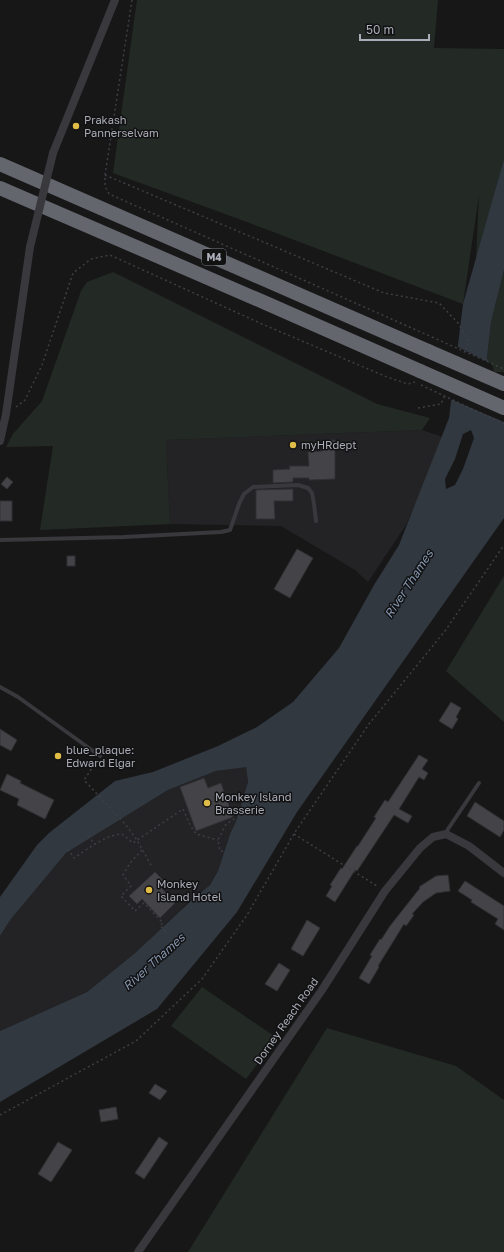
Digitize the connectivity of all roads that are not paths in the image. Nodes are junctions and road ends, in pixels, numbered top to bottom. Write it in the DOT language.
graph roads {
  1 [pos="115,0"];
  2 [pos="0,164"];
  3 [pos="0,188"];
  4 [pos="504,384"];
  5 [pos="504,408"];
  6 [pos="0,441"];
  7 [pos="316,521"];
  8 [pos="0,540"];
  9 [pos="0,687"];
  10 [pos="100,756"];
  11 [pos="479,783"];
  12 [pos="446,834"];
  13 [pos="504,873"];
  14 [pos="138,1252"];
  1 -- 6 [label="street, bridge"];
  2 -- 4 [label="highway, M4, bridge"];
  3 -- 5 [label="highway, M4, bridge"];
  7 -- 8 [label="lane"];
  9 -- 10 [label="lane"];
  11 -- 12 [label="lane"];
  12 -- 13 [label="street"];
  12 -- 14 [label="street, Dorney Reach Road"];
}
